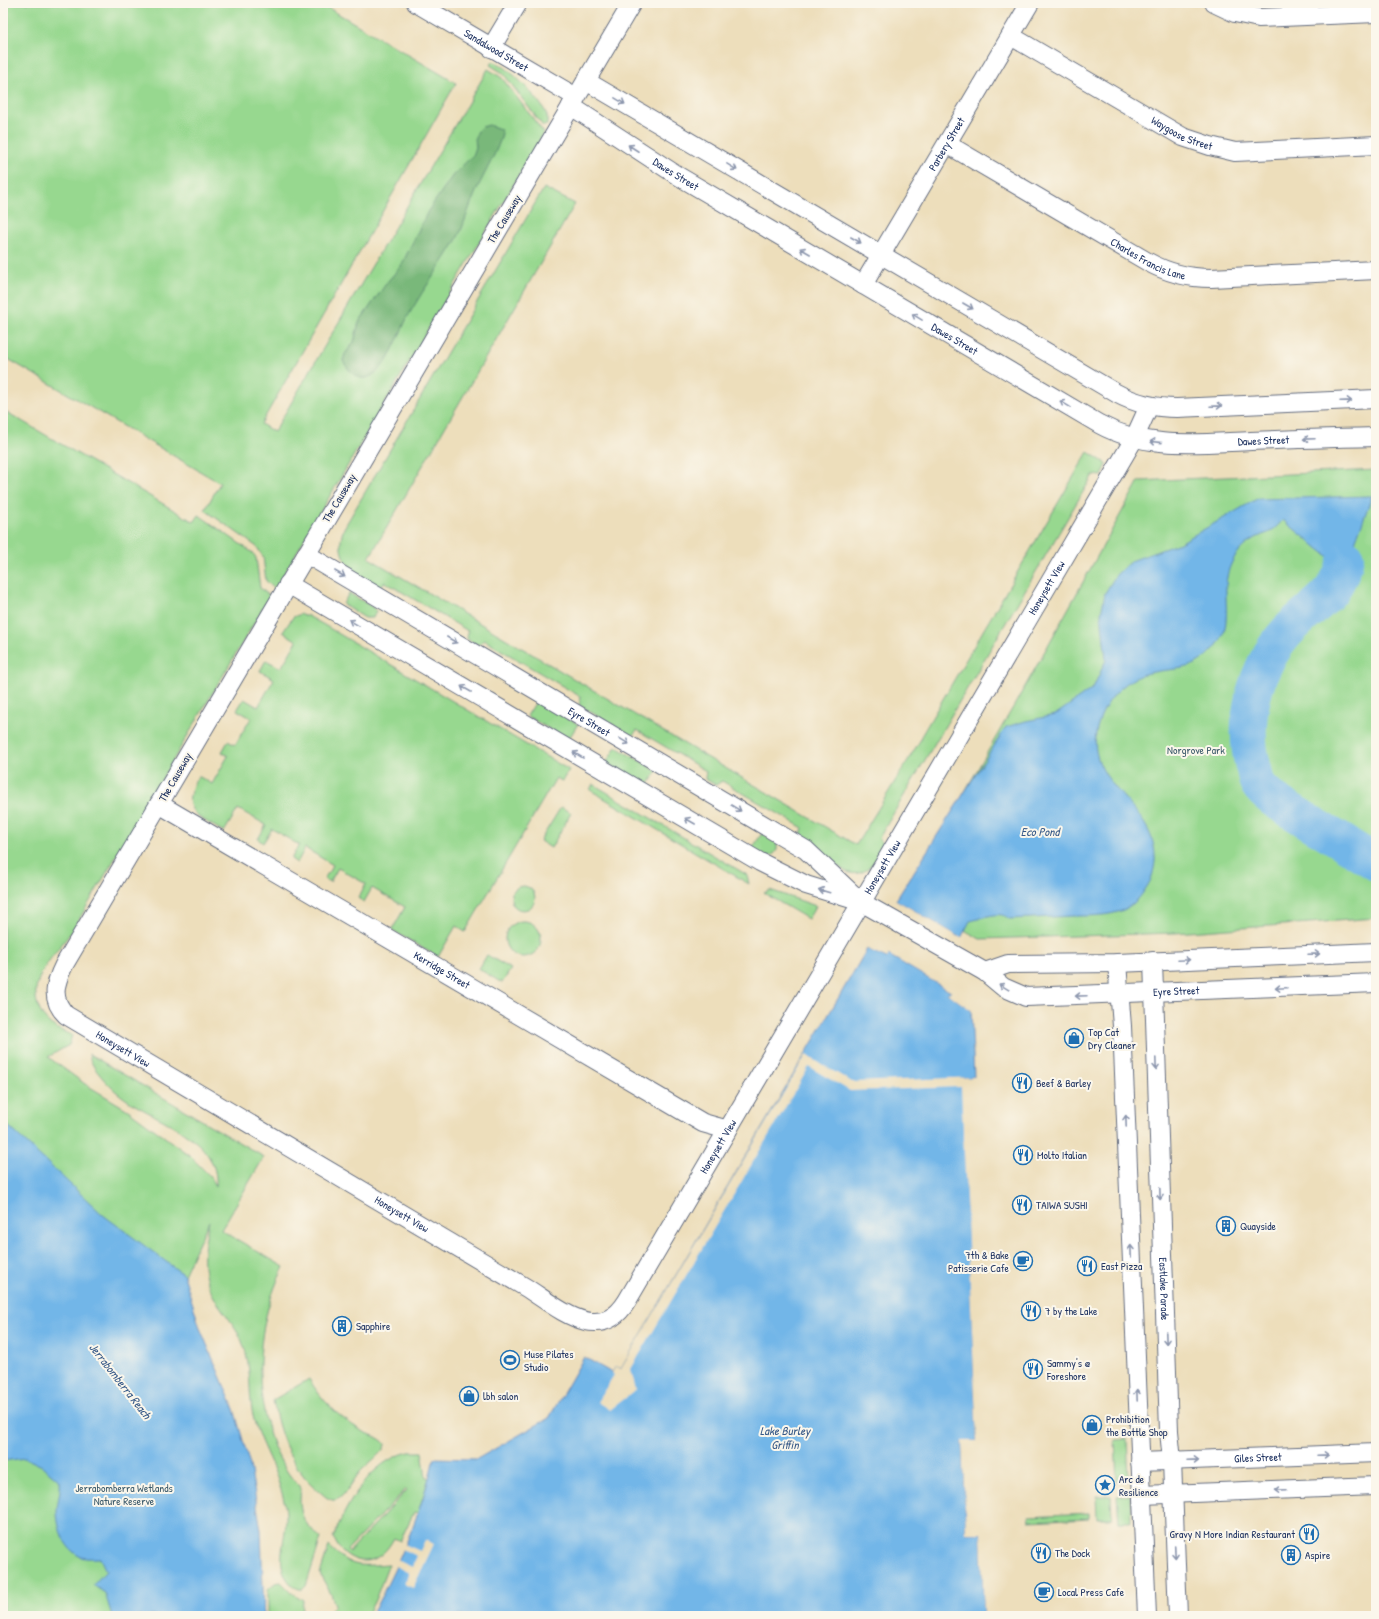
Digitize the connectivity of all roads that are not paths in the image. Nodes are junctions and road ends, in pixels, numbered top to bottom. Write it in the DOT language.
graph roads {
  1 [pos="416,3"];
  2 [pos="518,3"];
  3 [pos="632,3"];
  4 [pos="1030,3"];
  5 [pos="1214,3"];
  6 [pos="1376,14"];
  7 [pos="1010,36"];
  8 [pos="491,48"];
  9 [pos="586,81"];
  10 [pos="574,102"];
  11 [pos="947,144"];
  12 [pos="1376,145"];
  13 [pos="881,255"];
  14 [pos="1376,270"];
  15 [pos="864,285"];
  16 [pos="1376,400"];
  17 [pos="1149,406"];
  18 [pos="1376,437"];
  19 [pos="1134,439"];
  20 [pos="306,554"];
  21 [pos="288,584"];
  22 [pos="159,804"];
  23 [pos="861,902"];
  24 [pos="1376,952"];
  25 [pos="1153,961"];
  26 [pos="1117,963"];
  27 [pos="985,972"];
  28 [pos="1376,983"];
  29 [pos="1153,993"];
  30 [pos="1120,995"];
  31 [pos="55,996"];
  32 [pos="728,1130"];
  33 [pos="1376,1454"];
  34 [pos="1172,1461"];
  35 [pos="1140,1462"];
  36 [pos="1376,1486"];
  37 [pos="1173,1494"];
  38 [pos="1142,1495"];
  39 [pos="1147,1616"];
  40 [pos="1178,1616"];
  1 -- 8 [label="street, Sandalwood Street"];
  2 -- 8 [label="street"];
  3 -- 9 [label="street, The Causeway"];
  4 -- 7 [label="street, Parbery Street"];
  5 -- 6 [label="street"];
  7 -- 11 [label="street, Parbery Street"];
  7 -- 12 [label="street, Waygoose Street"];
  8 -- 10 [label="street, Sandalwood Street"];
  9 -- 10 [label="street, The Causeway"];
  9 -- 13 [label="street, one-way"];
  15 -- 10 [label="street, Dawes Street, one-way"];
  10 -- 20 [label="street, The Causeway"];
  11 -- 13 [label="street, Parbery Street"];
  11 -- 14 [label="street, Charles Francis Lane"];
  13 -- 15 [label="street, Parbery Street"];
  13 -- 17 [label="street, one-way"];
  19 -- 15 [label="street, Dawes Street, one-way"];
  17 -- 16 [label="street, one-way"];
  17 -- 19 [label="street, Honeysett View"];
  18 -- 19 [label="street, Dawes Street, one-way"];
  19 -- 23 [label="street, Honeysett View"];
  20 -- 21 [label="street, The Causeway"];
  20 -- 23 [label="street, Eyre Street, one-way"];
  21 -- 22 [label="street, The Causeway"];
  23 -- 21 [label="street, Eyre Street, one-way"];
  22 -- 31 [label="street, The Causeway"];
  22 -- 32 [label="street, Kerridge Street"];
  23 -- 27 [label="street, Eyre Street"];
  23 -- 32 [label="street, Honeysett View"];
  25 -- 24 [label="street, one-way"];
  25 -- 26 [label="street"];
  25 -- 29 [label="street, Eastlake Parade"];
  26 -- 27 [label="street"];
  26 -- 30 [label="street"];
  30 -- 27 [label="street, Eyre Street, one-way"];
  28 -- 29 [label="street, Eyre Street, one-way"];
  29 -- 30 [label="street, Eyre Street"];
  29 -- 34 [label="street, Eastlake Parade, one-way"];
  35 -- 30 [label="street, one-way"];
  31 -- 32 [label="street, Honeysett View"];
  34 -- 33 [label="street, Giles Street, one-way"];
  34 -- 35 [label="street, Giles Street"];
  34 -- 37 [label="street, Eastlake Parade"];
  35 -- 38 [label="street"];
  36 -- 37 [label="street, one-way"];
  37 -- 38 [label="street"];
  37 -- 40 [label="street, Eastlake Parade, one-way"];
  38 -- 39 [label="street"];
}
